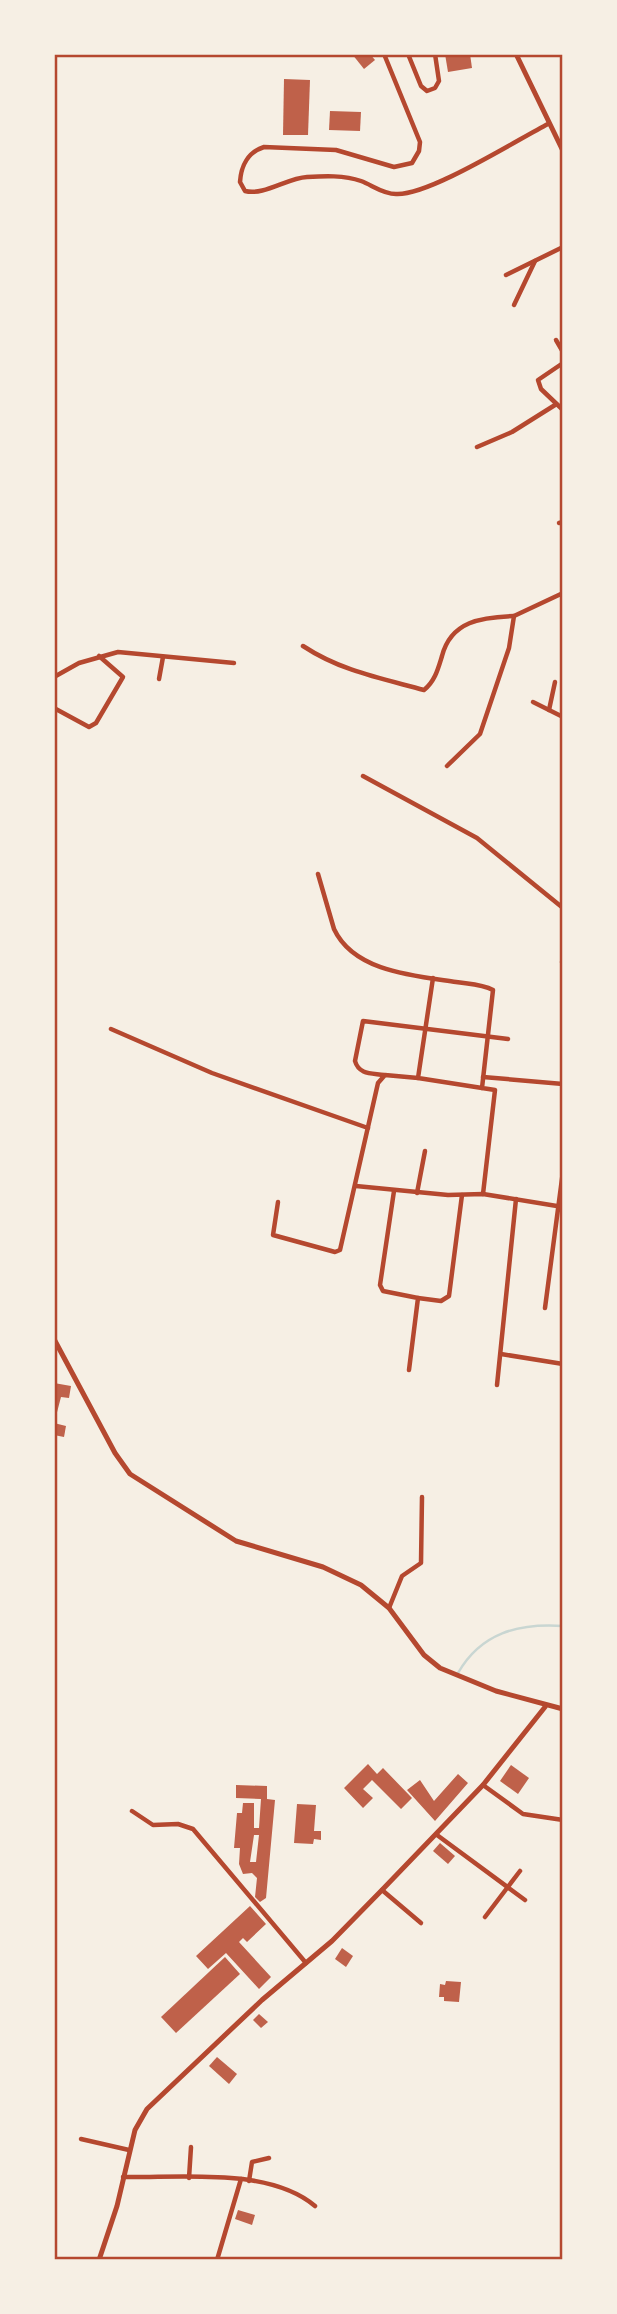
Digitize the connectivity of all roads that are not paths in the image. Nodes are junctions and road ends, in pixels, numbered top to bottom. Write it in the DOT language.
graph roads {
  1 [pos="384,54"];
  2 [pos="408,54"];
  3 [pos="435,54"];
  4 [pos="516,54"];
  5 [pos="548,124"];
  6 [pos="563,151"];
  7 [pos="563,247"];
  8 [pos="536,260"];
  9 [pos="506,275"];
  10 [pos="514,305"];
  11 [pos="556,340"];
  12 [pos="563,352"];
  13 [pos="563,363"];
  14 [pos="555,405"];
  15 [pos="563,410"];
  16 [pos="477,447"];
  17 [pos="563,593"];
  18 [pos="514,616"];
  19 [pos="303,646"];
  20 [pos="99,655"];
  21 [pos="163,657"];
  22 [pos="234,663"];
  23 [pos="54,677"];
  24 [pos="159,678"];
  25 [pos="555,682"];
  26 [pos="533,702"];
  27 [pos="54,708"];
  28 [pos="548,710"];
  29 [pos="563,718"];
  30 [pos="447,766"];
  31 [pos="363,776"];
  32 [pos="317,874"];
  33 [pos="563,908"];
  34 [pos="433,978"];
  35 [pos="426,1028"];
  36 [pos="111,1030"];
  37 [pos="489,1037"];
  38 [pos="508,1039"];
  39 [pos="385,1075"];
  40 [pos="483,1077"];
  41 [pos="418,1078"];
  42 [pos="497,1078"];
  43 [pos="563,1084"];
  44 [pos="482,1088"];
  45 [pos="495,1090"];
  46 [pos="368,1128"];
  47 [pos="425,1151"];
  48 [pos="563,1171"];
  49 [pos="356,1186"];
  50 [pos="394,1191"];
  51 [pos="417,1193"];
  52 [pos="483,1194"];
  53 [pos="462,1195"];
  54 [pos="516,1199"];
  55 [pos="278,1202"];
  56 [pos="561,1206"];
  57 [pos="418,1298"];
  58 [pos="545,1308"];
  59 [pos="54,1339"];
  60 [pos="501,1354"];
  61 [pos="563,1364"];
  62 [pos="409,1370"];
  63 [pos="497,1385"];
  64 [pos="422,1497"];
  65 [pos="389,1608"];
  66 [pos="545,1707"];
  67 [pos="563,1709"];
  68 [pos="483,1785"];
  69 [pos="132,1811"];
  70 [pos="563,1820"];
  71 [pos="437,1835"];
  72 [pos="520,1871"];
  73 [pos="507,1887"];
  74 [pos="382,1890"];
  75 [pos="525,1900"];
  76 [pos="485,1917"];
  77 [pos="421,1923"];
  78 [pos="306,1963"];
  79 [pos="81,2139"];
  80 [pos="191,2147"];
  81 [pos="130,2150"];
  82 [pos="269,2158"];
  83 [pos="123,2177"];
  84 [pos="189,2178"];
  85 [pos="241,2179"];
  86 [pos="249,2181"];
  87 [pos="315,2206"];
  88 [pos="99,2260"];
  89 [pos="217,2260"];
  1 -- 5 [label="street"];
  2 -- 3 [label="street"];
  4 -- 5 [label="street"];
  5 -- 6 [label="street"];
  7 -- 8 [label="street"];
  8 -- 9 [label="street"];
  8 -- 10 [label="street"];
  11 -- 12 [label="street"];
  13 -- 14 [label="street"];
  14 -- 15 [label="street"];
  14 -- 16 [label="street"];
  17 -- 18 [label="street"];
  18 -- 19 [label="street"];
  18 -- 30 [label="street"];
  20 -- 21 [label="street"];
  20 -- 23 [label="street"];
  20 -- 27 [label="street"];
  21 -- 22 [label="street"];
  21 -- 24 [label="street"];
  25 -- 28 [label="street"];
  26 -- 28 [label="street"];
  28 -- 29 [label="street"];
  31 -- 33 [label="street"];
  32 -- 34 [label="street"];
  34 -- 35 [label="street"];
  34 -- 37 [label="street"];
  35 -- 37 [label="street"];
  35 -- 39 [label="street"];
  35 -- 41 [label="street"];
  36 -- 46 [label="street"];
  37 -- 38 [label="street"];
  37 -- 40 [label="street"];
  39 -- 41 [label="street"];
  39 -- 46 [label="street"];
  40 -- 42 [label="street"];
  40 -- 44 [label="street"];
  41 -- 44 [label="street"];
  42 -- 43 [label="street"];
  42 -- 45 [label="street"];
  44 -- 45 [label="street"];
  45 -- 52 [label="street"];
  46 -- 49 [label="street"];
  47 -- 51 [label="street"];
  48 -- 56 [label="street"];
  49 -- 50 [label="street"];
  49 -- 55 [label="street"];
  50 -- 51 [label="street"];
  50 -- 57 [label="street"];
  51 -- 53 [label="street"];
  52 -- 53 [label="street"];
  52 -- 54 [label="street"];
  53 -- 57 [label="street"];
  54 -- 56 [label="street"];
  54 -- 60 [label="street"];
  56 -- 58 [label="street"];
  57 -- 62 [label="street"];
  59 -- 65 [label="street"];
  60 -- 61 [label="street"];
  60 -- 63 [label="street"];
  64 -- 65 [label="street"];
  65 -- 66 [label="street"];
  66 -- 67 [label="street"];
  66 -- 68 [label="street"];
  68 -- 70 [label="street"];
  68 -- 71 [label="street"];
  69 -- 78 [label="street"];
  71 -- 73 [label="street"];
  71 -- 74 [label="street"];
  72 -- 73 [label="street"];
  73 -- 75 [label="street"];
  73 -- 76 [label="street"];
  74 -- 77 [label="street"];
  74 -- 78 [label="street"];
  78 -- 81 [label="street"];
  79 -- 81 [label="street"];
  80 -- 84 [label="street"];
  81 -- 83 [label="street"];
  82 -- 86 [label="street"];
  83 -- 84 [label="street"];
  83 -- 88 [label="street"];
  84 -- 85 [label="street"];
  85 -- 86 [label="street"];
  85 -- 89 [label="street"];
  86 -- 87 [label="street"];
}
